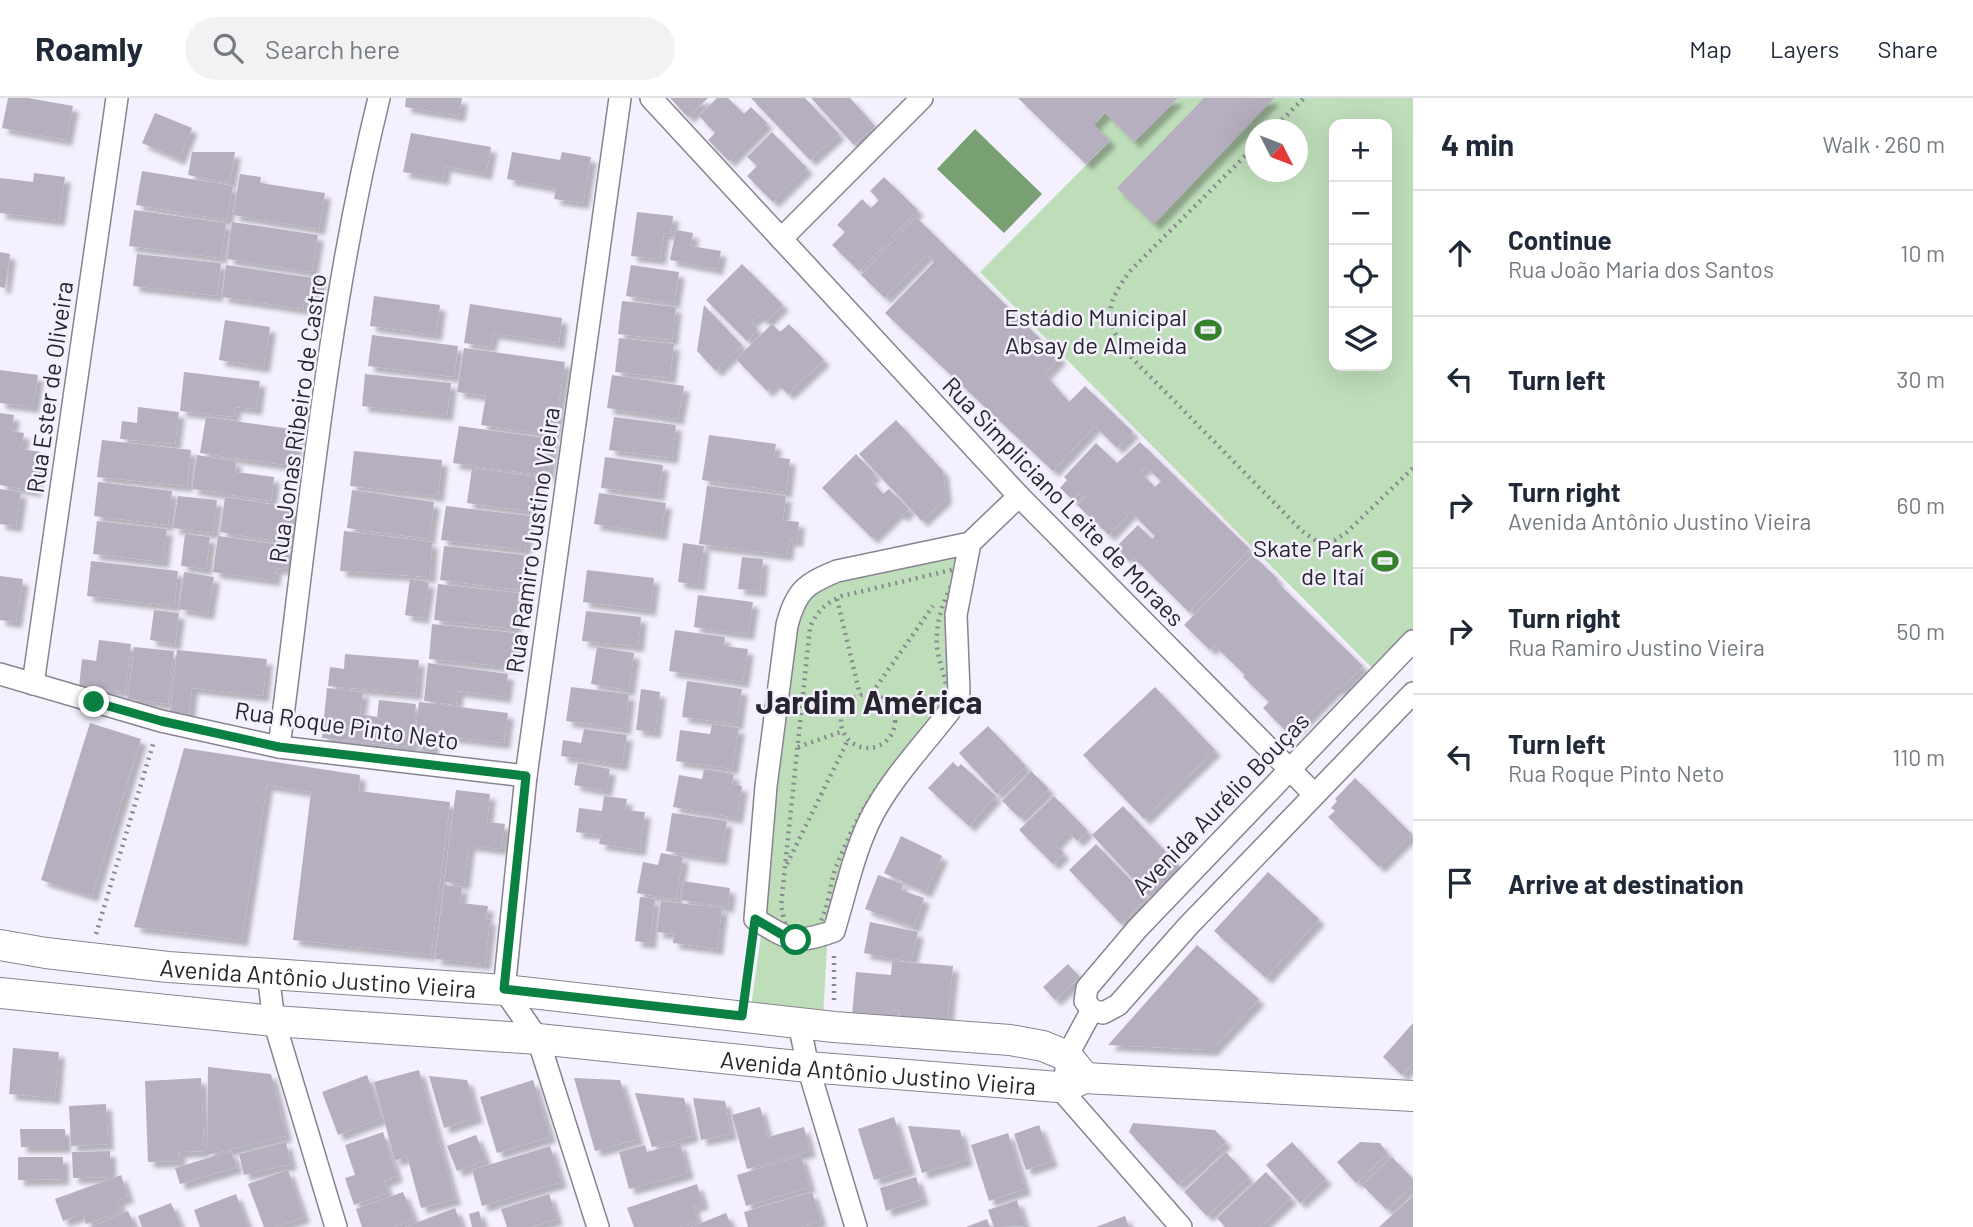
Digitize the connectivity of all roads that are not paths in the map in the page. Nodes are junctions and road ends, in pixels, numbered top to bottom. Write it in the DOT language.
graph roads {
  1 [pos="117,98"];
  2 [pos="379,98"];
  3 [pos="620,98"];
  4 [pos="650,98"];
  5 [pos="922,98"];
  6 [pos="781,239"];
  7 [pos="1019,496"];
  8 [pos="970,543"];
  9 [pos="1413,641"];
  10 [pos="0,674"];
  11 [pos="33,684"];
  12 [pos="1413,693"];
  13 [pos="279,747"];
  14 [pos="1288,768"];
  15 [pos="526,776"];
  16 [pos="1314,794"];
  17 [pos="0,945"];
  18 [pos="268,974"];
  19 [pos="504,989"];
  20 [pos="0,993"];
  21 [pos="1092,1010"];
  22 [pos="274,1021"];
  23 [pos="799,1023"];
  24 [pos="537,1039"];
  25 [pos="808,1067"];
  26 [pos="1072,1074"];
  27 [pos="1407,1102"];
  28 [pos="336,1227"];
  29 [pos="598,1227"];
  30 [pos="856,1227"];
  31 [pos="1181,1227"];
  1 -- 11 [label="street, Rua Ester de Oliveira"];
  2 -- 13 [label="street, Rua Jonas Ribeiro de Castro"];
  3 -- 15 [label="street, Rua Ramiro Justino Vieira"];
  4 -- 6 [label="street, Rua Simpliciano Leite de Moraes"];
  5 -- 6 [label="street"];
  6 -- 7 [label="street, Rua Simpliciano Leite de Moraes"];
  7 -- 8 [label="street"];
  7 -- 14 [label="street, Rua Simpliciano Leite de Moraes"];
  8 -- 8 [label="street"];
  9 -- 14 [label="street, Avenida Aurélio Bouças"];
  10 -- 11 [label="street, Rua Roque Pinto Neto"];
  11 -- 13 [label="street, Rua Roque Pinto Neto"];
  12 -- 16 [label="street"];
  13 -- 15 [label="street, Rua Roque Pinto Neto"];
  14 -- 16 [label="street, Rua Simpliciano Leite de Moraes"];
  14 -- 21 [label="street, Avenida Aurélio Bouças"];
  15 -- 19 [label="street, Rua Ramiro Justino Vieira"];
  16 -- 21 [label="street"];
  17 -- 18 [label="main road, Avenida Antônio Justino Vieira"];
  18 -- 19 [label="main road, Avenida Antônio Justino Vieira"];
  18 -- 22 [label="street"];
  19 -- 23 [label="main road, Avenida Antônio Justino Vieira"];
  19 -- 24 [label="street"];
  20 -- 22 [label="main road, Avenida Antônio Justino Vieira"];
  21 -- 26 [label="street, Avenida Aurélio Bouças"];
  22 -- 24 [label="main road, Avenida Antônio Justino Vieira"];
  22 -- 28 [label="street"];
  23 -- 25 [label="street"];
  23 -- 26 [label="main road, Avenida Antônio Justino Vieira"];
  24 -- 25 [label="main road, Avenida Antônio Justino Vieira"];
  24 -- 29 [label="street"];
  25 -- 26 [label="main road, Avenida Antônio Justino Vieira"];
  25 -- 30 [label="street"];
  26 -- 27 [label="main road, Avenida Antônio Justino Vieira"];
  26 -- 31 [label="street"];
}
